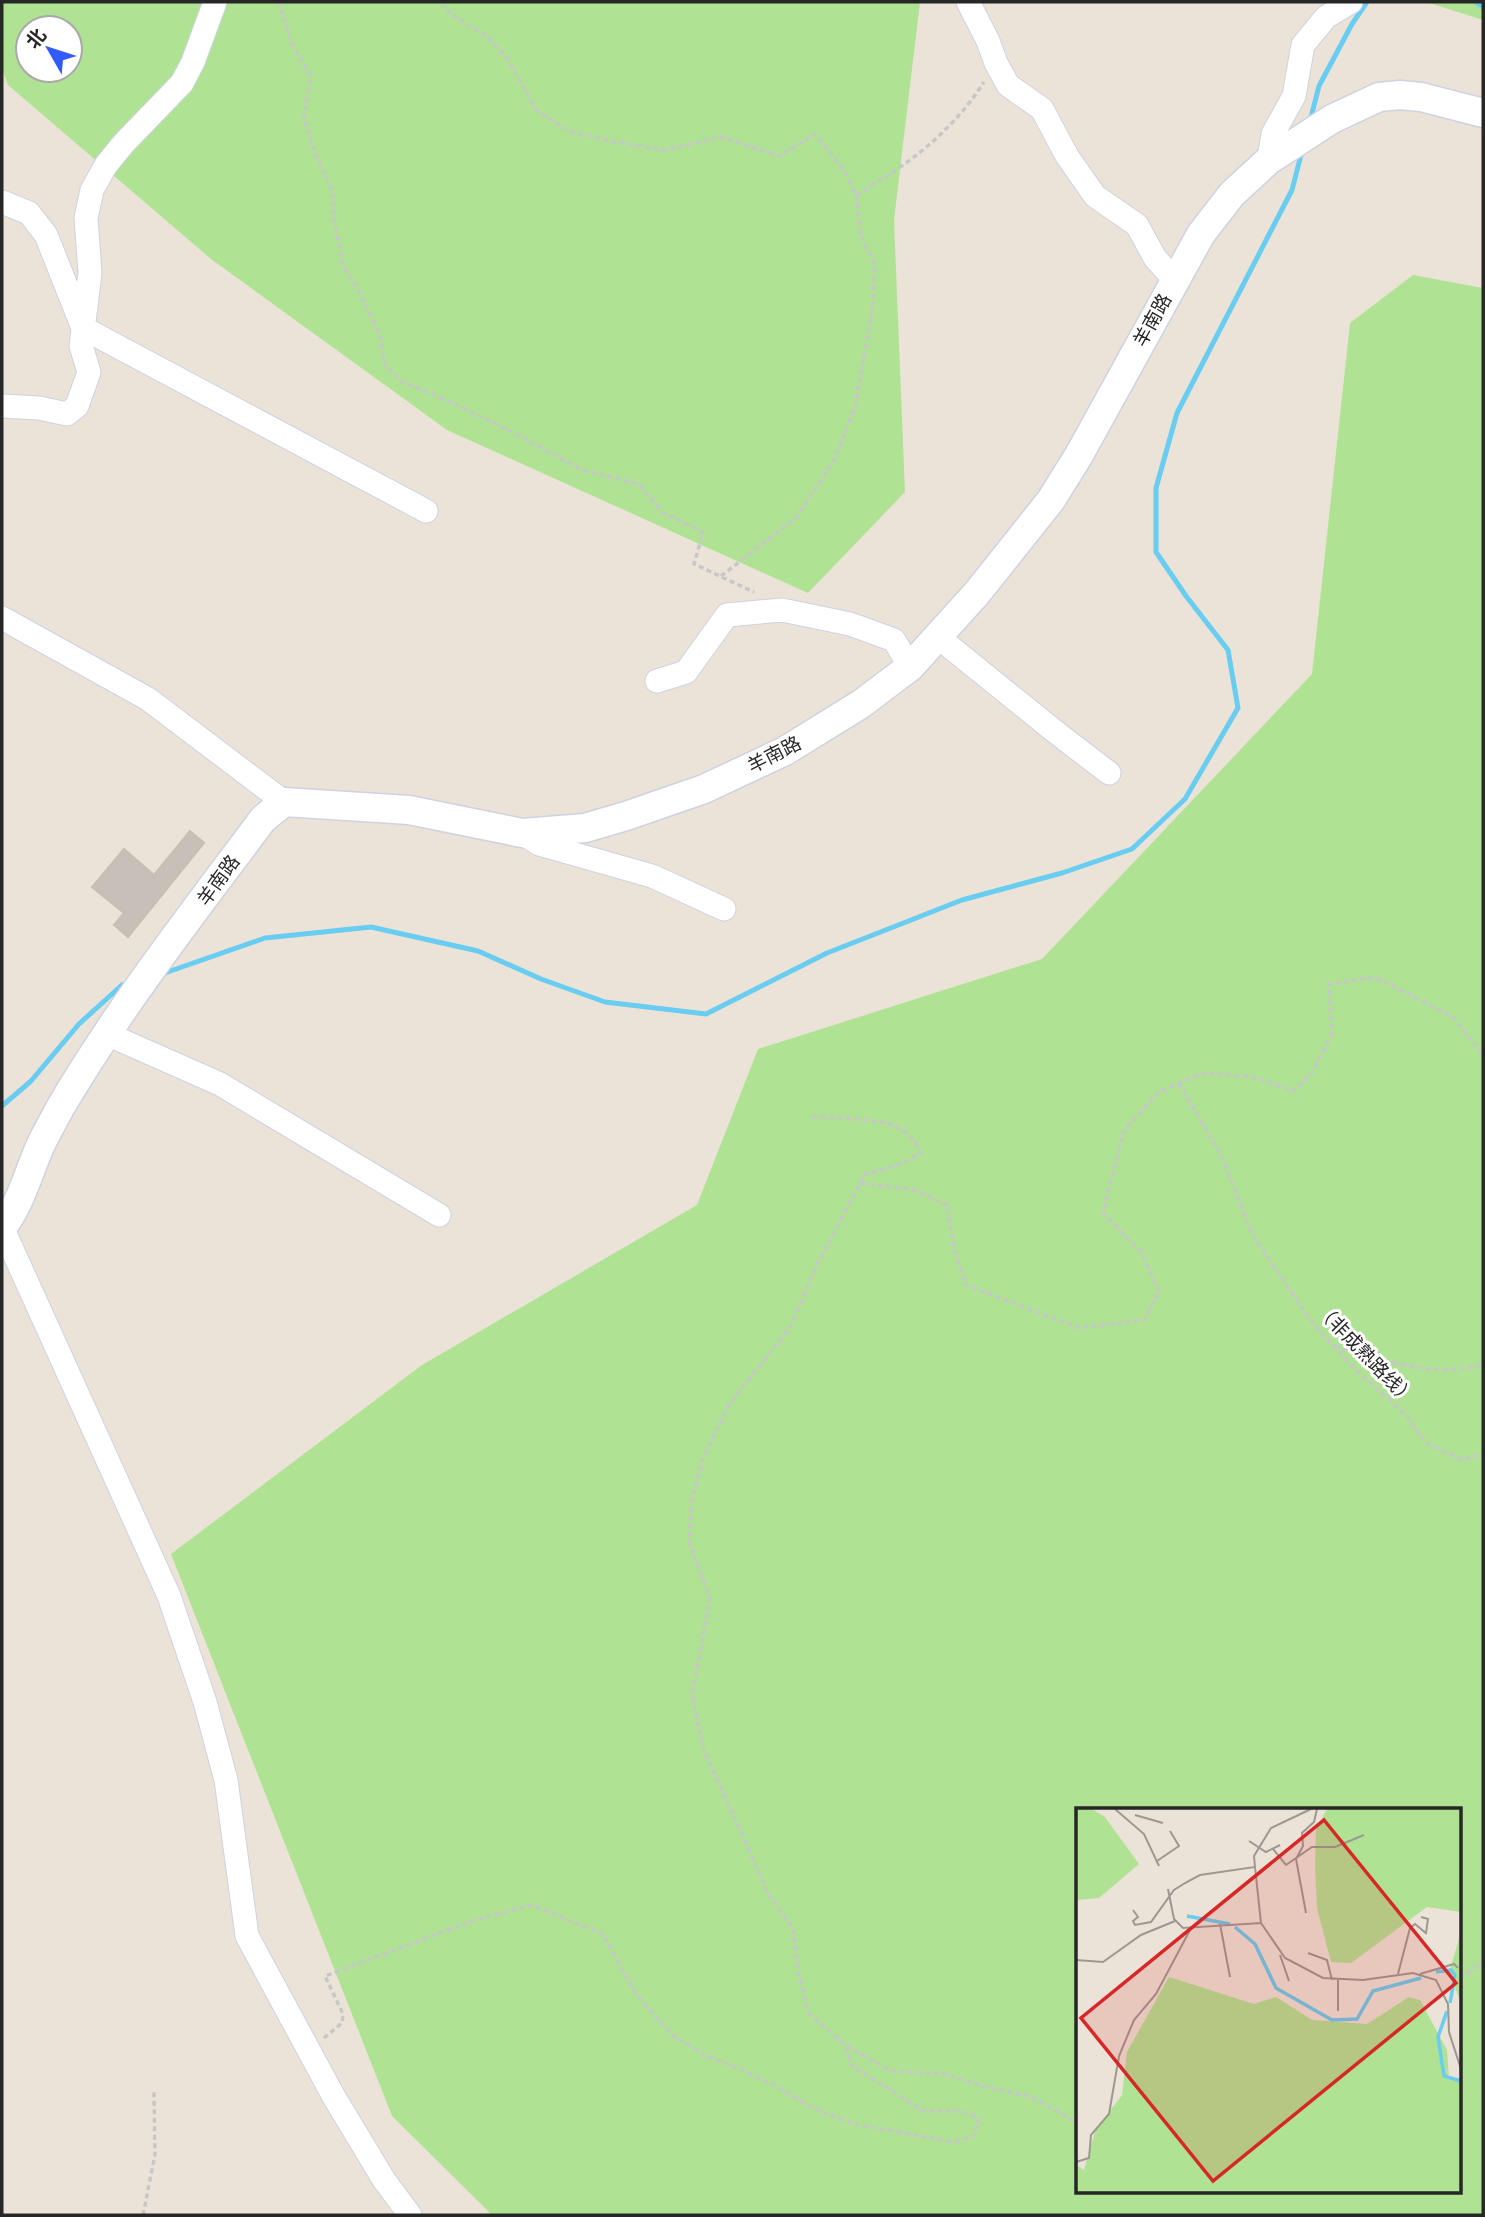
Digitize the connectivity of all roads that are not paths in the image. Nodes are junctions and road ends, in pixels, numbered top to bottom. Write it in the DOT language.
graph roads {
  1 [pos="215,2"];
  2 [pos="968,2"];
  3 [pos="1351,2"];
  4 [pos="1318,13"];
  5 [pos="1483,113"];
  6 [pos="1273,158"];
  7 [pos="2,202"];
  8 [pos="1174,279"];
  9 [pos="83,328"];
  10 [pos="2,407"];
  11 [pos="426,511"];
  12 [pos="2,618"];
  13 [pos="938,637"];
  14 [pos="910,667"];
  15 [pos="657,681"];
  16 [pos="1109,773"];
  17 [pos="284,802"];
  18 [pos="522,832"];
  19 [pos="724,909"];
  20 [pos="107,1034"];
  21 [pos="439,1215"];
  22 [pos="2,1228"];
  23 [pos="410,2215"];
  1 -- 9 [label="street"];
  2 -- 8 [label="street"];
  3 -- 4 [label="street"];
  4 -- 6 [label="street"];
  5 -- 6 [label="street, 羊南路"];
  6 -- 8 [label="street, 羊南路"];
  7 -- 9 [label="street"];
  8 -- 13 [label="street, 羊南路"];
  9 -- 10 [label="street"];
  9 -- 11 [label="street"];
  12 -- 17 [label="street"];
  13 -- 14 [label="street, 羊南路"];
  13 -- 16 [label="street"];
  14 -- 15 [label="street"];
  14 -- 18 [label="street, 羊南路"];
  17 -- 18 [label="street, 羊南路"];
  17 -- 20 [label="street, 羊南路"];
  18 -- 19 [label="street"];
  20 -- 21 [label="street"];
  20 -- 22 [label="street, 羊南路"];
  22 -- 23 [label="street"];
}
